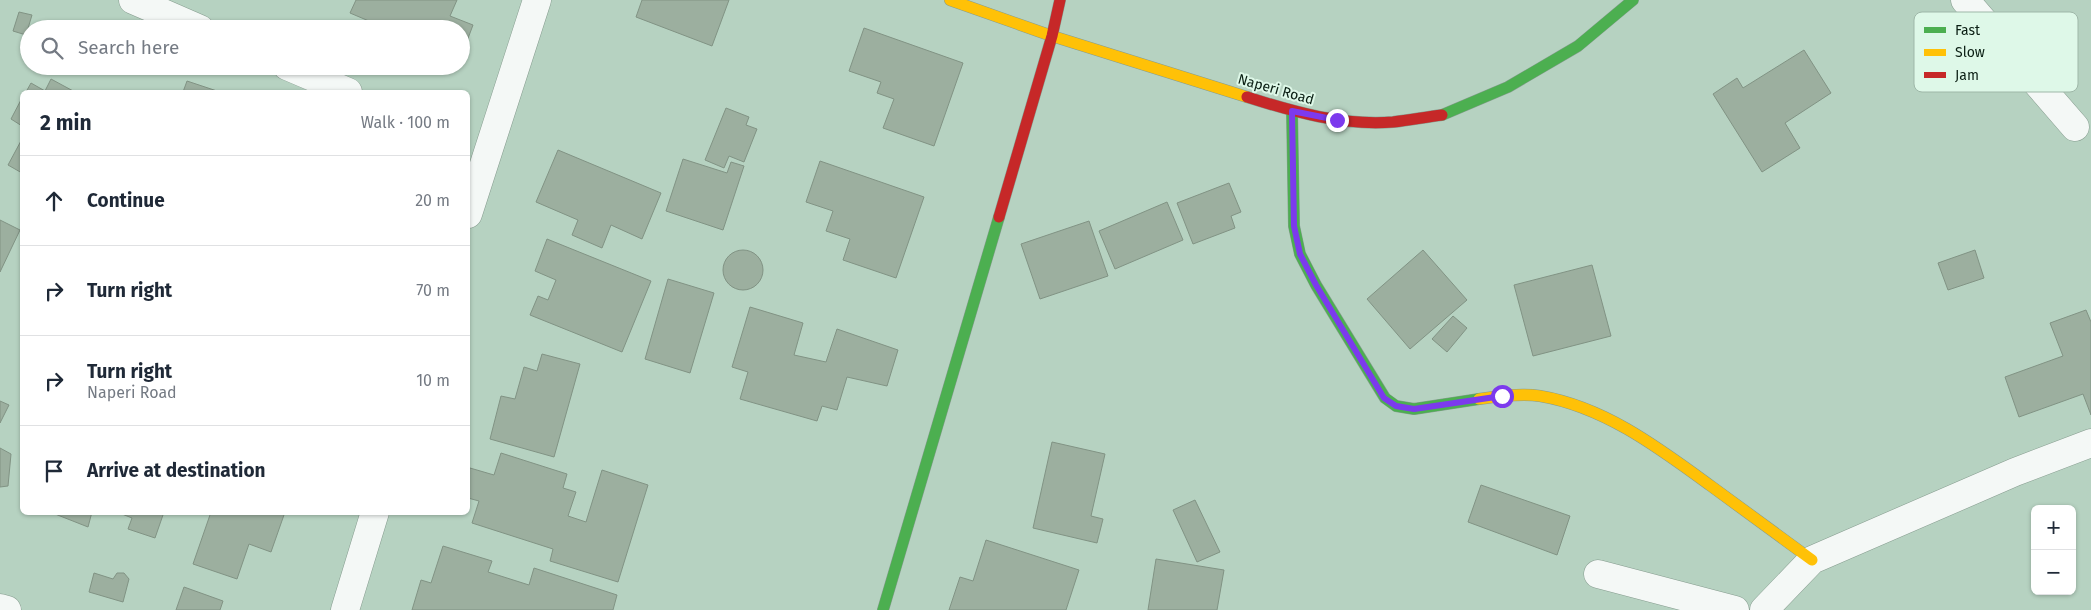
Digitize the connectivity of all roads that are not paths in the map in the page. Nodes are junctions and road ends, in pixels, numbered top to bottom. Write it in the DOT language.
graph roads {
  1 [pos="133,0"];
  2 [pos="537,0"];
  3 [pos="950,0"];
  4 [pos="1060,0"];
  5 [pos="1633,0"];
  6 [pos="1964,0"];
  7 [pos="1974,12"];
  8 [pos="179,20"];
  9 [pos="1052,36"];
  10 [pos="308,75"];
  11 [pos="343,90"];
  12 [pos="2044,92"];
  13 [pos="1292,111"];
  14 [pos="2075,127"];
  15 [pos="477,148"];
  16 [pos="470,199"];
  17 [pos="2091,443"];
  18 [pos="374,515"];
  19 [pos="1812,560"];
  20 [pos="1598,574"];
  21 [pos="0,608"];
  22 [pos="7,610"];
  23 [pos="345,610"];
  24 [pos="884,610"];
  25 [pos="1734,610"];
  26 [pos="1764,610"];
  1 -- 8 [label="street"];
  2 -- 15 [label="street"];
  3 -- 9 [label="street, Naperi Road"];
  4 -- 9 [label="street"];
  5 -- 13 [label="street, Naperi Road"];
  6 -- 7 [label="street"];
  9 -- 13 [label="street, Naperi Road"];
  9 -- 24 [label="street"];
  10 -- 11 [label="street"];
  12 -- 14 [label="street"];
  13 -- 19 [label="street"];
  15 -- 16 [label="street"];
  17 -- 19 [label="street"];
  18 -- 23 [label="street"];
  19 -- 26 [label="street"];
  20 -- 25 [label="street"];
  21 -- 22 [label="street"];
}
